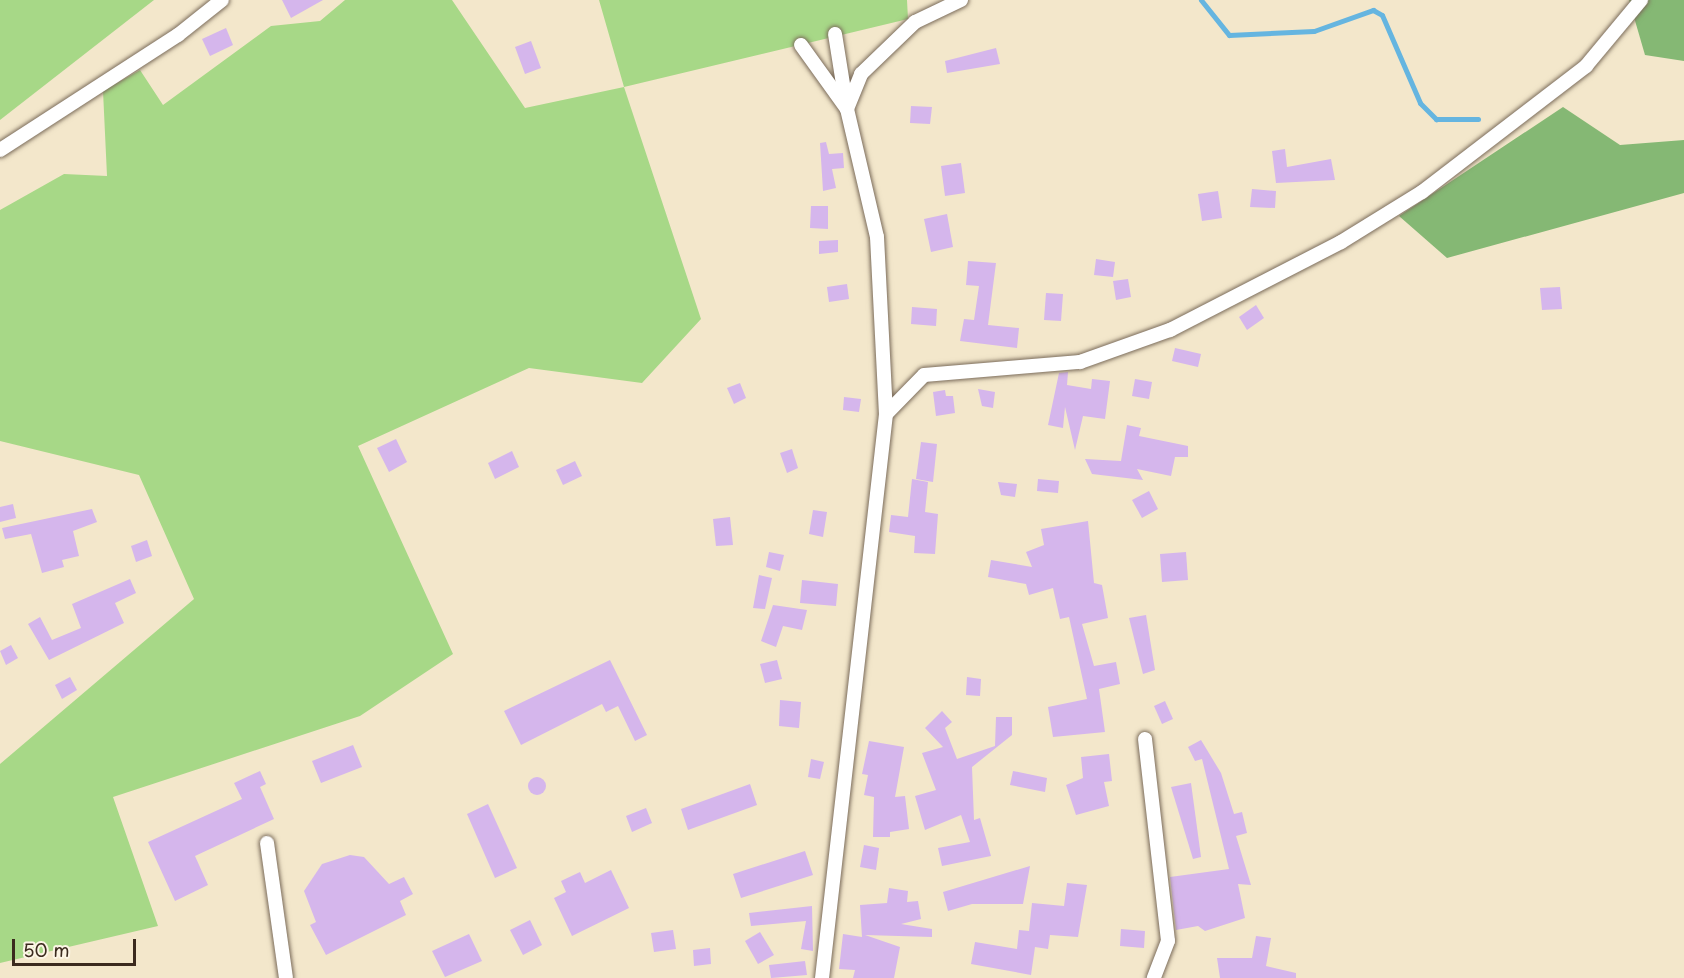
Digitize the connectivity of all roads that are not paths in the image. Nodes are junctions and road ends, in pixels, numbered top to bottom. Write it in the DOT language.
graph roads {
  1 [pos="222,0"];
  2 [pos="961,0"];
  3 [pos="1641,0"];
  4 [pos="835,34"];
  5 [pos="801,45"];
  6 [pos="847,109"];
  7 [pos="0,150"];
  8 [pos="886,414"];
  9 [pos="1145,739"];
  10 [pos="267,843"];
  11 [pos="286,978"];
  12 [pos="822,978"];
  13 [pos="1154,978"];
  1 -- 7 [label="street"];
  2 -- 6 [label="street"];
  3 -- 8 [label="street"];
  4 -- 6 [label="street"];
  5 -- 6 [label="street"];
  6 -- 8 [label="street"];
  8 -- 12 [label="street"];
  9 -- 13 [label="street"];
  10 -- 11 [label="street"];
}
